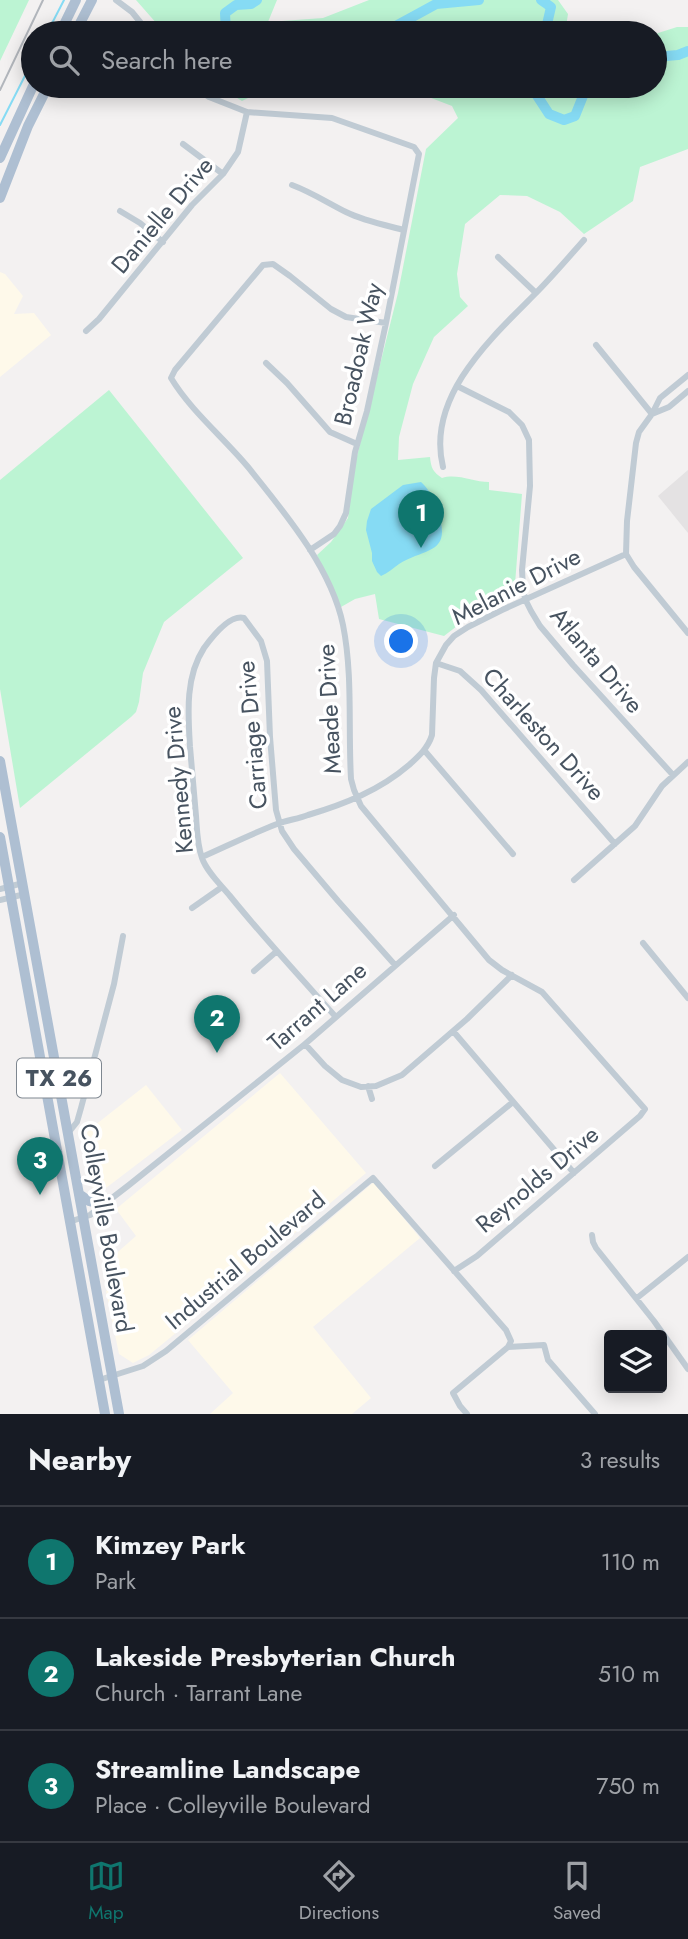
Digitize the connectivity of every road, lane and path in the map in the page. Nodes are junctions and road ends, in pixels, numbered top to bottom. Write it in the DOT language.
graph roads {
  1 [pos="76,0"];
  2 [pos="92,0"];
  3 [pos="116,0"];
  4 [pos="66,21"];
  5 [pos="81,21"];
  6 [pos="139,21"];
  7 [pos="28,98"];
  8 [pos="42,98"];
  9 [pos="212,98"];
  10 [pos="247,112"];
  11 [pos="183,144"];
  12 [pos="0,158"];
  13 [pos="223,174"];
  14 [pos="292,185"];
  15 [pos="0,198"];
  16 [pos="120,211"];
  17 [pos="404,230"];
  18 [pos="584,240"];
  19 [pos="163,242"];
  20 [pos="498,257"];
  21 [pos="536,293"];
  22 [pos="386,323"];
  23 [pos="86,331"];
  24 [pos="596,345"];
  25 [pos="266,363"];
  26 [pos="688,375"];
  27 [pos="457,386"];
  28 [pos="688,391"];
  29 [pos="652,414"];
  30 [pos="357,444"];
  31 [pos="443,467"];
  32 [pos="310,550"];
  33 [pos="626,554"];
  34 [pos="525,599"];
  35 [pos="688,633"];
  36 [pos="198,661"];
  37 [pos="436,663"];
  38 [pos="424,750"];
  39 [pos="0,761"];
  40 [pos="688,762"];
  41 [pos="673,775"];
  42 [pos="357,798"];
  43 [pos="280,823"];
  44 [pos="0,837"];
  45 [pos="615,844"];
  46 [pos="513,854"];
  47 [pos="202,857"];
  48 [pos="574,880"];
  49 [pos="222,887"];
  50 [pos="24,889"];
  51 [pos="7,891"];
  52 [pos="0,900"];
  53 [pos="192,908"];
  54 [pos="454,915"];
  55 [pos="123,936"];
  56 [pos="643,943"];
  57 [pos="277,951"];
  58 [pos="395,965"];
  59 [pos="254,971"];
  60 [pos="512,975"];
  61 [pos="688,998"];
  62 [pos="335,1016"];
  63 [pos="453,1031"];
  64 [pos="305,1044"];
  65 [pos="369,1086"];
  66 [pos="372,1100"];
  67 [pos="513,1102"];
  68 [pos="643,1112"];
  69 [pos="69,1132"];
  70 [pos="435,1166"];
  71 [pos="574,1173"];
  72 [pos="79,1194"];
  73 [pos="104,1205"];
  74 [pos="83,1218"];
  75 [pos="69,1222"];
  76 [pos="592,1235"];
  77 [pos="688,1257"];
  78 [pos="454,1271"];
  79 [pos="637,1298"];
  80 [pos="508,1347"];
  81 [pos="688,1369"];
  82 [pos="112,1376"];
  83 [pos="99,1380"];
  84 [pos="105,1414"];
  85 [pos="119,1414"];
  86 [pos="467,1414"];
  87 [pos="595,1414"];
  1 -- 4 [label="main road"];
  2 -- 5 [label="main road"];
  3 -- 6 [label="street"];
  7 -- 12 [label="main road"];
  8 -- 15 [label="main road"];
  9 -- 10 [label="street"];
  10 -- 13 [label="street, Danielle Drive"];
  10 -- 17 [label="street, Broadoak Way"];
  11 -- 13 [label="street"];
  13 -- 19 [label="street, Danielle Drive"];
  14 -- 17 [label="street"];
  16 -- 19 [label="street"];
  17 -- 22 [label="street, Broadoak Way"];
  18 -- 21 [label="street"];
  19 -- 23 [label="street, Danielle Drive"];
  20 -- 21 [label="street"];
  21 -- 27 [label="street"];
  22 -- 30 [label="street, Broadoak Way"];
  22 -- 32 [label="street, Meade Drive"];
  24 -- 29 [label="street"];
  25 -- 30 [label="street"];
  26 -- 29 [label="street"];
  27 -- 31 [label="street"];
  27 -- 34 [label="street, Atlanta Drive"];
  28 -- 29 [label="street"];
  29 -- 33 [label="street"];
  30 -- 32 [label="street, Broadoak Way"];
  32 -- 42 [label="street, Meade Drive"];
  33 -- 34 [label="street, Melanie Drive"];
  33 -- 35 [label="street"];
  34 -- 37 [label="street, Melanie Drive"];
  34 -- 41 [label="street, Atlanta Drive"];
  36 -- 43 [label="street, Carriage Drive"];
  36 -- 47 [label="street, Kennedy Drive"];
  37 -- 38 [label="street"];
  37 -- 45 [label="street, Charleston Drive"];
  38 -- 42 [label="street"];
  38 -- 46 [label="street"];
  39 -- 50 [label="main road, Colleyville Boulevard / TX 26"];
  40 -- 41 [label="street"];
  41 -- 45 [label="street"];
  42 -- 43 [label="street"];
  42 -- 54 [label="street, Meade Drive"];
  43 -- 47 [label="street"];
  43 -- 58 [label="street, Carriage Drive"];
  44 -- 51 [label="main road, Colleyville Boulevard / TX 26"];
  45 -- 48 [label="street"];
  47 -- 49 [label="street, Kennedy Drive"];
  49 -- 53 [label="street"];
  49 -- 57 [label="street, Kennedy Drive"];
  50 -- 51 [label="street"];
  50 -- 51 [label="street"];
  50 -- 69 [label="main road, Colleyville Boulevard / TX 26"];
  51 -- 52 [label="street"];
  51 -- 75 [label="main road, Colleyville Boulevard / TX 26"];
  54 -- 58 [label="street, Tarrant Lane"];
  54 -- 60 [label="street, Meade Drive"];
  55 -- 69 [label="street"];
  56 -- 61 [label="street"];
  57 -- 59 [label="street"];
  57 -- 62 [label="street, Kennedy Drive"];
  58 -- 62 [label="street, Tarrant Lane"];
  60 -- 63 [label="street"];
  60 -- 68 [label="street, Meade Drive"];
  62 -- 64 [label="street, Tarrant Lane"];
  63 -- 65 [label="street"];
  63 -- 67 [label="street"];
  64 -- 65 [label="street"];
  64 -- 73 [label="street, Tarrant Lane"];
  65 -- 66 [label="street"];
  67 -- 70 [label="street"];
  67 -- 71 [label="street"];
  68 -- 71 [label="street, Reynolds Drive"];
  69 -- 72 [label="main road, Colleyville Boulevard / TX 26"];
  71 -- 78 [label="street, Reynolds Drive"];
  72 -- 73 [label="main road"];
  72 -- 74 [label="main road, Colleyville Boulevard / TX 26"];
  73 -- 74 [label="street, Tarrant Lane"];
  74 -- 75 [label="street, Tarrant Lane"];
  74 -- 82 [label="main road, Colleyville Boulevard / TX 26"];
  75 -- 83 [label="main road, Colleyville Boulevard / TX 26"];
  76 -- 79 [label="street"];
  77 -- 79 [label="street"];
  78 -- 80 [label="street"];
  78 -- 82 [label="street, Industrial Boulevard"];
  79 -- 81 [label="street"];
  80 -- 86 [label="street"];
  80 -- 87 [label="street"];
  82 -- 83 [label="street, Industrial Boulevard"];
  82 -- 85 [label="main road, Colleyville Boulevard / TX 26"];
  83 -- 84 [label="main road, Colleyville Boulevard / TX 26"];
}
